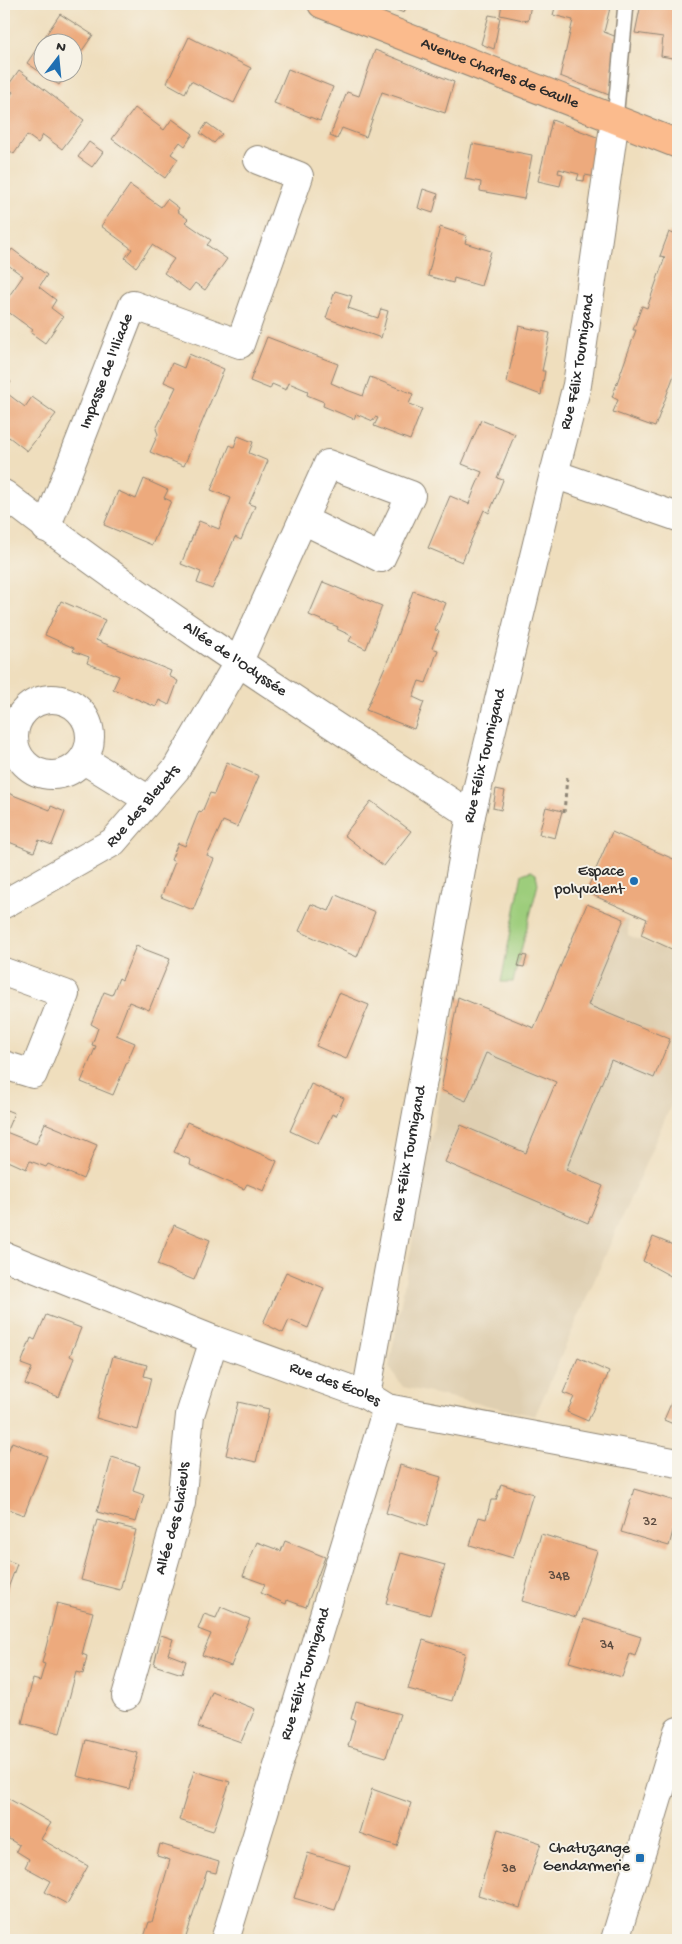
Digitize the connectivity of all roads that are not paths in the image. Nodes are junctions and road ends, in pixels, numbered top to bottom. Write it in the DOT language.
graph roads {
  1 [pos="322,4"];
  2 [pos="626,4"];
  3 [pos="615,119"];
  4 [pos="678,144"];
  5 [pos="258,160"];
  6 [pos="554,474"];
  7 [pos="4,494"];
  8 [pos="678,517"];
  9 [pos="302,520"];
  10 [pos="46,528"];
  11 [pos="238,663"];
  12 [pos="84,760"];
  13 [pos="150,800"];
  14 [pos="471,815"];
  15 [pos="4,904"];
  16 [pos="4,972"];
  17 [pos="4,1065"];
  18 [pos="4,1256"];
  19 [pos="214,1340"];
  20 [pos="376,1402"];
  21 [pos="678,1463"];
  22 [pos="126,1696"];
  23 [pos="678,1731"];
  24 [pos="225,1940"];
  25 [pos="615,1940"];
  1 -- 3 [label="main road, Avenue Charles de Gaulle"];
  2 -- 3 [label="lane"];
  3 -- 4 [label="main road, Avenue Charles de Gaulle"];
  3 -- 6 [label="street, Rue Félix Tournigand"];
  5 -- 10 [label="street, Impasse de l'Iliade"];
  6 -- 8 [label="street"];
  6 -- 14 [label="street, Rue Félix Tournigand"];
  7 -- 10 [label="street, Allée de l'Odyssée"];
  9 -- 11 [label="street, Rue des Bleuets"];
  10 -- 11 [label="street, Allée de l'Odyssée"];
  11 -- 13 [label="street, Rue des Bleuets"];
  11 -- 14 [label="street, Allée de l'Odyssée"];
  12 -- 13 [label="street"];
  13 -- 15 [label="street, Rue des Bleuets"];
  14 -- 20 [label="street, Rue Félix Tournigand"];
  16 -- 17 [label="street"];
  18 -- 19 [label="street, Rue des Écoles"];
  19 -- 20 [label="street, Rue des Écoles"];
  19 -- 22 [label="street, Allée des Glaïeuls"];
  20 -- 21 [label="street, Rue des Écoles"];
  20 -- 24 [label="street, Rue Félix Tournigand"];
  23 -- 25 [label="street"];
}
